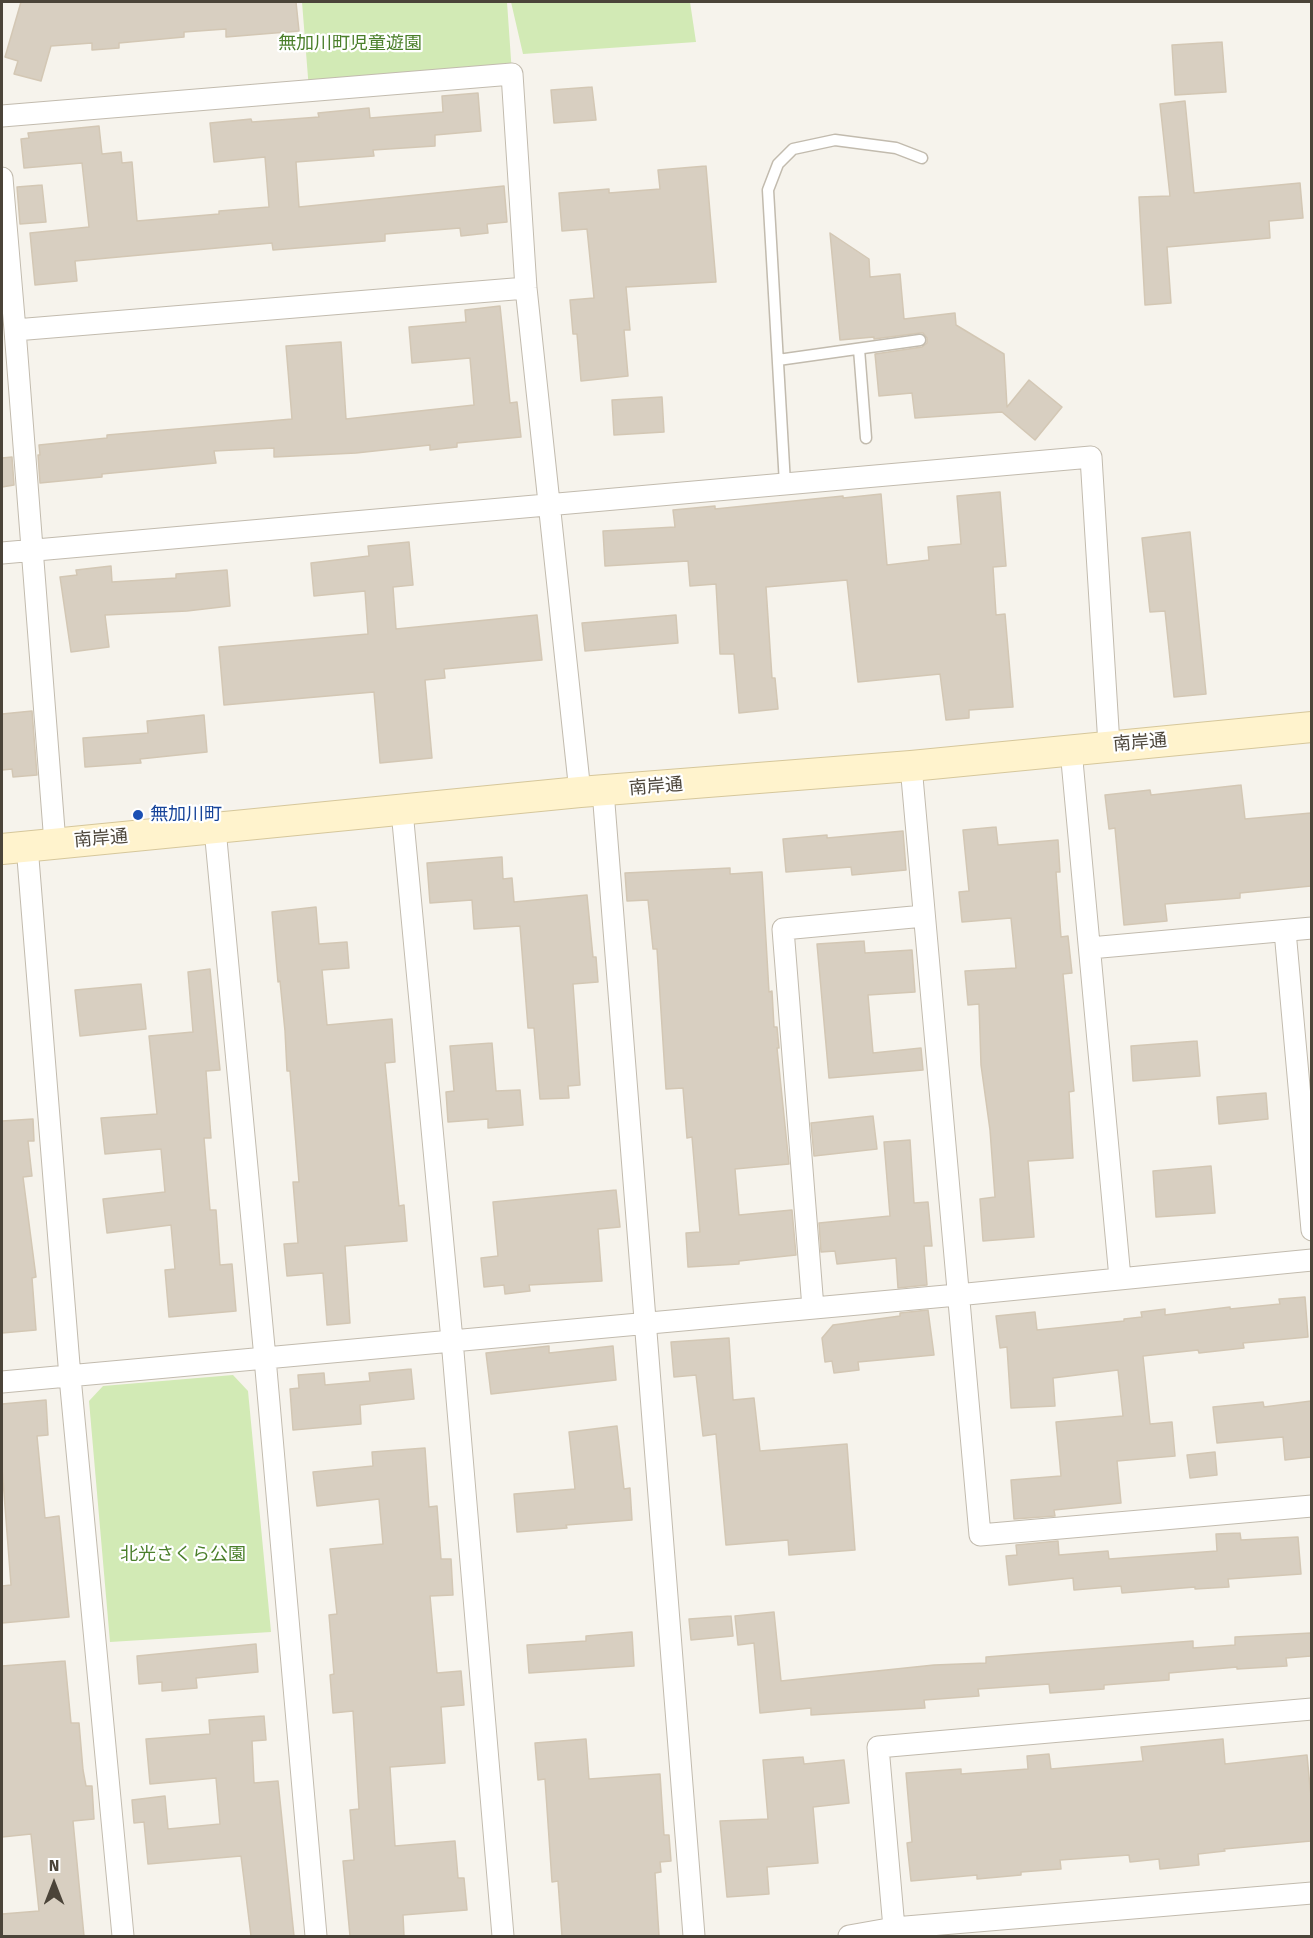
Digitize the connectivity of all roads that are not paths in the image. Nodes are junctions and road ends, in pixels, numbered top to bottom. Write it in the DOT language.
graph roads {
  1 [pos="2,116"];
  2 [pos="922,158"];
  3 [pos="2,178"];
  4 [pos="526,288"];
  5 [pos="15,330"];
  6 [pos="920,340"];
  7 [pos="859,349"];
  8 [pos="778,360"];
  9 [pos="866,438"];
  10 [pos="785,484"];
  11 [pos="548,506"];
  12 [pos="31,551"];
  13 [pos="2,553"];
  14 [pos="1311,727"];
  15 [pos="1109,745"];
  16 [pos="1071,750"];
  17 [pos="911,766"];
  18 [pos="592,792"];
  19 [pos="402,811"];
  20 [pos="215,829"];
  21 [pos="28,846"];
  22 [pos="924,916"];
  23 [pos="1311,928"];
  24 [pos="1285,931"];
  25 [pos="1090,948"];
  26 [pos="1311,1230"];
  27 [pos="1311,1260"];
  28 [pos="1120,1278"];
  29 [pos="957,1296"];
  30 [pos="813,1308"];
  31 [pos="644,1323"];
  32 [pos="452,1340"];
  33 [pos="265,1358"];
  34 [pos="70,1377"];
  35 [pos="2,1382"];
  36 [pos="1311,1506"];
  37 [pos="1311,1709"];
  38 [pos="1311,1893"];
  39 [pos="894,1928"];
  40 [pos="123,1936"];
  41 [pos="316,1936"];
  42 [pos="503,1936"];
  43 [pos="694,1936"];
  44 [pos="849,1936"];
  1 -- 4 [label="street"];
  2 -- 8 [label="lane"];
  3 -- 5 [label="street"];
  4 -- 5 [label="street"];
  4 -- 11 [label="street"];
  5 -- 12 [label="street"];
  6 -- 7 [label="lane"];
  7 -- 8 [label="lane"];
  7 -- 9 [label="lane"];
  8 -- 10 [label="lane"];
  10 -- 11 [label="street"];
  10 -- 15 [label="street"];
  11 -- 12 [label="street"];
  11 -- 18 [label="street"];
  12 -- 13 [label="street"];
  12 -- 21 [label="street"];
  14 -- 15 [label="main road, 南岸通"];
  15 -- 16 [label="main road, 南岸通"];
  16 -- 17 [label="main road, 南岸通"];
  16 -- 25 [label="street"];
  17 -- 18 [label="main road, 南岸通"];
  17 -- 22 [label="street"];
  18 -- 19 [label="main road, 南岸通"];
  18 -- 31 [label="street"];
  19 -- 20 [label="main road, 南岸通"];
  19 -- 32 [label="street"];
  20 -- 21 [label="main road, 南岸通"];
  20 -- 33 [label="street"];
  21 -- 34 [label="street"];
  22 -- 29 [label="street"];
  22 -- 30 [label="street"];
  23 -- 24 [label="street"];
  24 -- 25 [label="street"];
  24 -- 26 [label="street"];
  25 -- 28 [label="street"];
  27 -- 28 [label="street"];
  28 -- 29 [label="street"];
  29 -- 30 [label="street"];
  29 -- 36 [label="street"];
  30 -- 31 [label="street"];
  31 -- 32 [label="street"];
  31 -- 43 [label="street"];
  32 -- 33 [label="street"];
  32 -- 42 [label="street"];
  33 -- 34 [label="street"];
  33 -- 41 [label="street"];
  34 -- 35 [label="street"];
  34 -- 40 [label="street"];
  37 -- 39 [label="street"];
  38 -- 39 [label="street"];
  39 -- 44 [label="street"];
}
